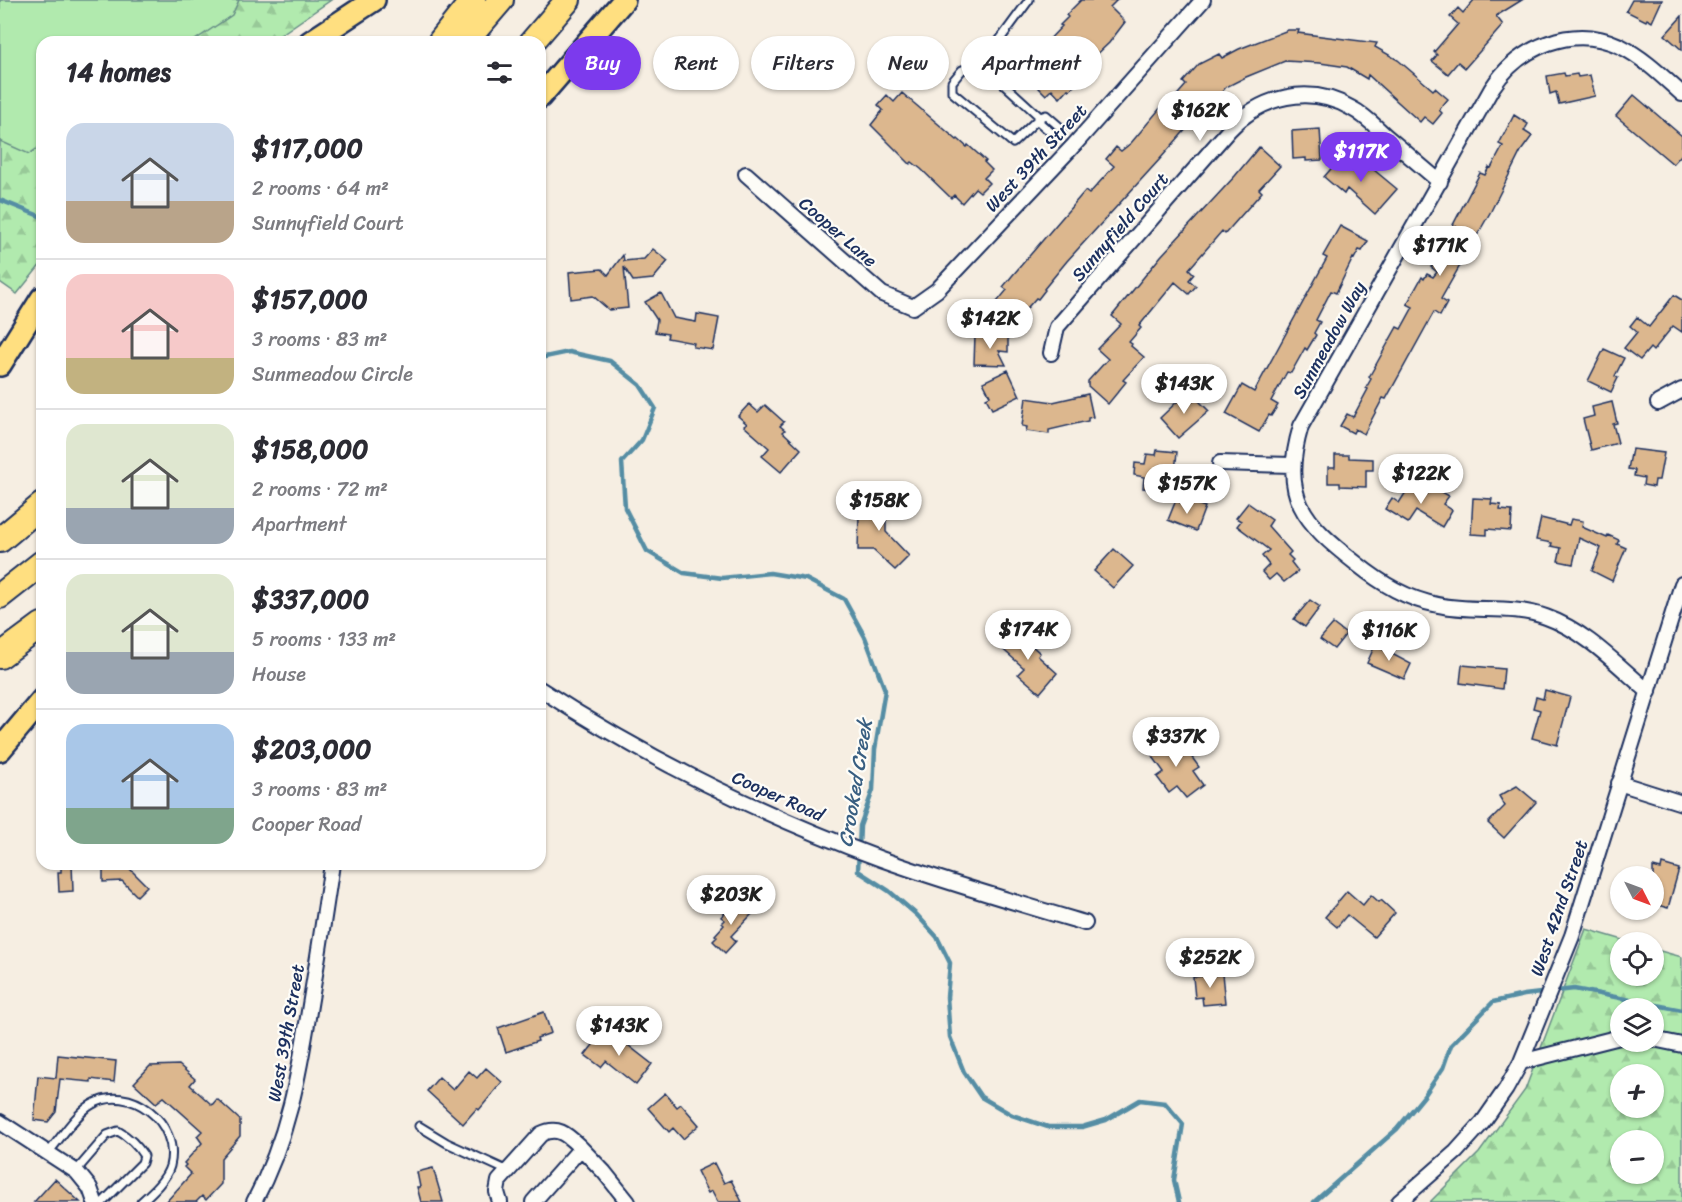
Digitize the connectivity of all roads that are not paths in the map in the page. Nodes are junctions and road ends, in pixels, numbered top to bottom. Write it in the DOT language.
graph roads {
  1 [pos="374,0"];
  2 [pos="473,0"];
  3 [pos="501,0"];
  4 [pos="568,0"];
  5 [pos="624,0"];
  6 [pos="1029,0"];
  7 [pos="1203,0"];
  8 [pos="319,36"];
  9 [pos="445,36"];
  10 [pos="470,36"];
  11 [pos="536,36"];
  12 [pos="1003,36"];
  13 [pos="961,71"];
  14 [pos="546,90"];
  15 [pos="1010,90"];
  16 [pos="1682,94"];
  17 [pos="1040,117"];
  18 [pos="1074,145"];
  19 [pos="746,174"];
  20 [pos="1440,182"];
  21 [pos="913,307"];
  22 [pos="36,308"];
  23 [pos="1051,353"];
  24 [pos="0,365"];
  25 [pos="1682,390"];
  26 [pos="1658,403"];
  27 [pos="1220,463"];
  28 [pos="1292,465"];
  29 [pos="36,510"];
  30 [pos="0,540"];
  31 [pos="36,568"];
  32 [pos="1682,584"];
  33 [pos="0,596"];
  34 [pos="36,629"];
  35 [pos="0,656"];
  36 [pos="546,692"];
  37 [pos="1649,692"];
  38 [pos="36,707"];
  39 [pos="0,750"];
  40 [pos="1619,783"];
  41 [pos="1682,803"];
  42 [pos="331,870"];
  43 [pos="1085,923"];
  44 [pos="1610,1040"];
  45 [pos="1664,1041"];
  46 [pos="1682,1045"];
  47 [pos="1521,1062"];
  48 [pos="0,1122"];
  49 [pos="419,1126"];
  50 [pos="581,1148"];
  51 [pos="48,1153"];
  52 [pos="508,1171"];
  53 [pos="76,1172"];
  54 [pos="95,1202"];
  55 [pos="103,1202"];
  56 [pos="141,1202"];
  57 [pos="254,1202"];
  58 [pos="500,1202"];
  59 [pos="533,1202"];
  60 [pos="628,1202"];
  61 [pos="1399,1202"];
  1 -- 8 [label="main road"];
  2 -- 9 [label="highway"];
  3 -- 10 [label="highway"];
  4 -- 11 [label="highway"];
  5 -- 14 [label="main road"];
  6 -- 12 [label="lane"];
  7 -- 18 [label="street, West 39th Street"];
  13 -- 17 [label="lane"];
  15 -- 17 [label="lane"];
  16 -- 20 [label="street, Sunmeadow Way"];
  17 -- 18 [label="lane"];
  18 -- 21 [label="street, West 39th Street"];
  19 -- 21 [label="street, Cooper Lane"];
  20 -- 23 [label="street, Sunnyfield Court"];
  20 -- 28 [label="street, Sunmeadow Way"];
  22 -- 24 [label="main road"];
  25 -- 26 [label="street"];
  27 -- 28 [label="street"];
  28 -- 37 [label="street"];
  29 -- 30 [label="highway"];
  31 -- 33 [label="highway"];
  32 -- 37 [label="street, West 42nd Street"];
  34 -- 35 [label="highway"];
  36 -- 43 [label="street, Cooper Road"];
  37 -- 40 [label="street, West 42nd Street"];
  38 -- 39 [label="main road"];
  40 -- 41 [label="street"];
  40 -- 47 [label="street, West 42nd Street"];
  42 -- 57 [label="street, West 39th Street"];
  44 -- 47 [label="street"];
  45 -- 46 [label="street"];
  47 -- 61 [label="street, West 42nd Street"];
  48 -- 51 [label="street"];
  49 -- 52 [label="lane"];
  50 -- 52 [label="street"];
  50 -- 59 [label="street"];
  50 -- 60 [label="street"];
  51 -- 53 [label="street"];
  51 -- 56 [label="lane"];
  52 -- 58 [label="street"];
  53 -- 54 [label="street"];
  53 -- 55 [label="lane"];
}
